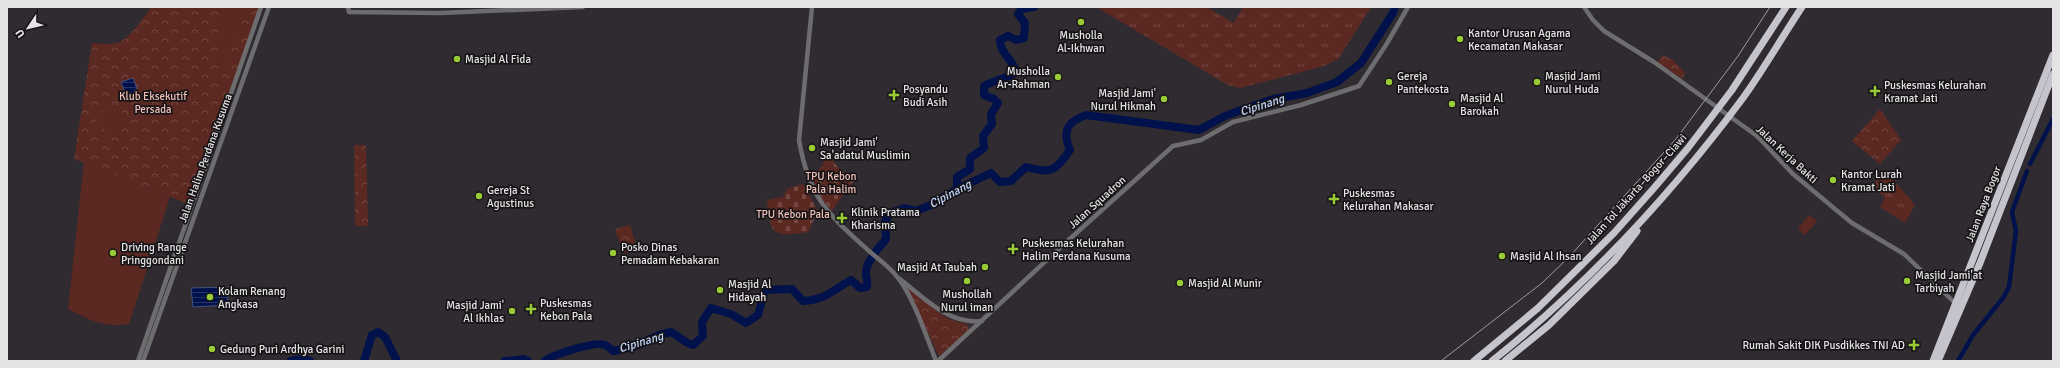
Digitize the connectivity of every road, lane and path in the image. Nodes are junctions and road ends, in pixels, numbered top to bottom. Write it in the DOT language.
graph roads {
  1 [pos="261,7"];
  2 [pos="269,7"];
  3 [pos="583,7"];
  4 [pos="812,7"];
  5 [pos="1408,7"];
  6 [pos="1584,7"];
  7 [pos="1786,7"];
  8 [pos="1802,7"];
  9 [pos="348,10"];
  10 [pos="2053,56"];
  11 [pos="2053,74"];
  12 [pos="2018,153"];
  13 [pos="1640,225"];
  14 [pos="899,278"];
  15 [pos="1958,305"];
  16 [pos="982,321"];
  17 [pos="1941,346"];
  18 [pos="138,361"];
  19 [pos="143,361"];
  20 [pos="937,361"];
  21 [pos="1474,361"];
  22 [pos="1492,361"];
  23 [pos="1505,361"];
  24 [pos="1933,361"];
  25 [pos="1938,361"];
  1 -- 18 [label="street, Jalan Halim Perdana Kusuma"];
  2 -- 19 [label="street, Jalan Halim Perdana Kusuma"];
  3 -- 9 [label="street"];
  4 -- 14 [label="street"];
  5 -- 16 [label="street, Jalan Squadron"];
  6 -- 15 [label="street, Jalan Kerja Bakti"];
  7 -- 21 [label="highway, Jalan Tol Jakarta–Bogor–Ciawi"];
  8 -- 13 [label="highway"];
  10 -- 12 [label="highway, Jalan Raya Bogor"];
  11 -- 12 [label="highway, Jalan Raya Bogor"];
  12 -- 15 [label="highway, Jalan Raya Bogor"];
  13 -- 22 [label="highway"];
  13 -- 23 [label="highway"];
  14 -- 16 [label="street"];
  14 -- 20 [label="street"];
  15 -- 17 [label="highway, Jalan Raya Bogor"];
  16 -- 20 [label="street, Jalan Squadron"];
  17 -- 24 [label="highway, Jalan Raya Bogor"];
  17 -- 25 [label="highway, Jalan Raya Bogor"];
}
